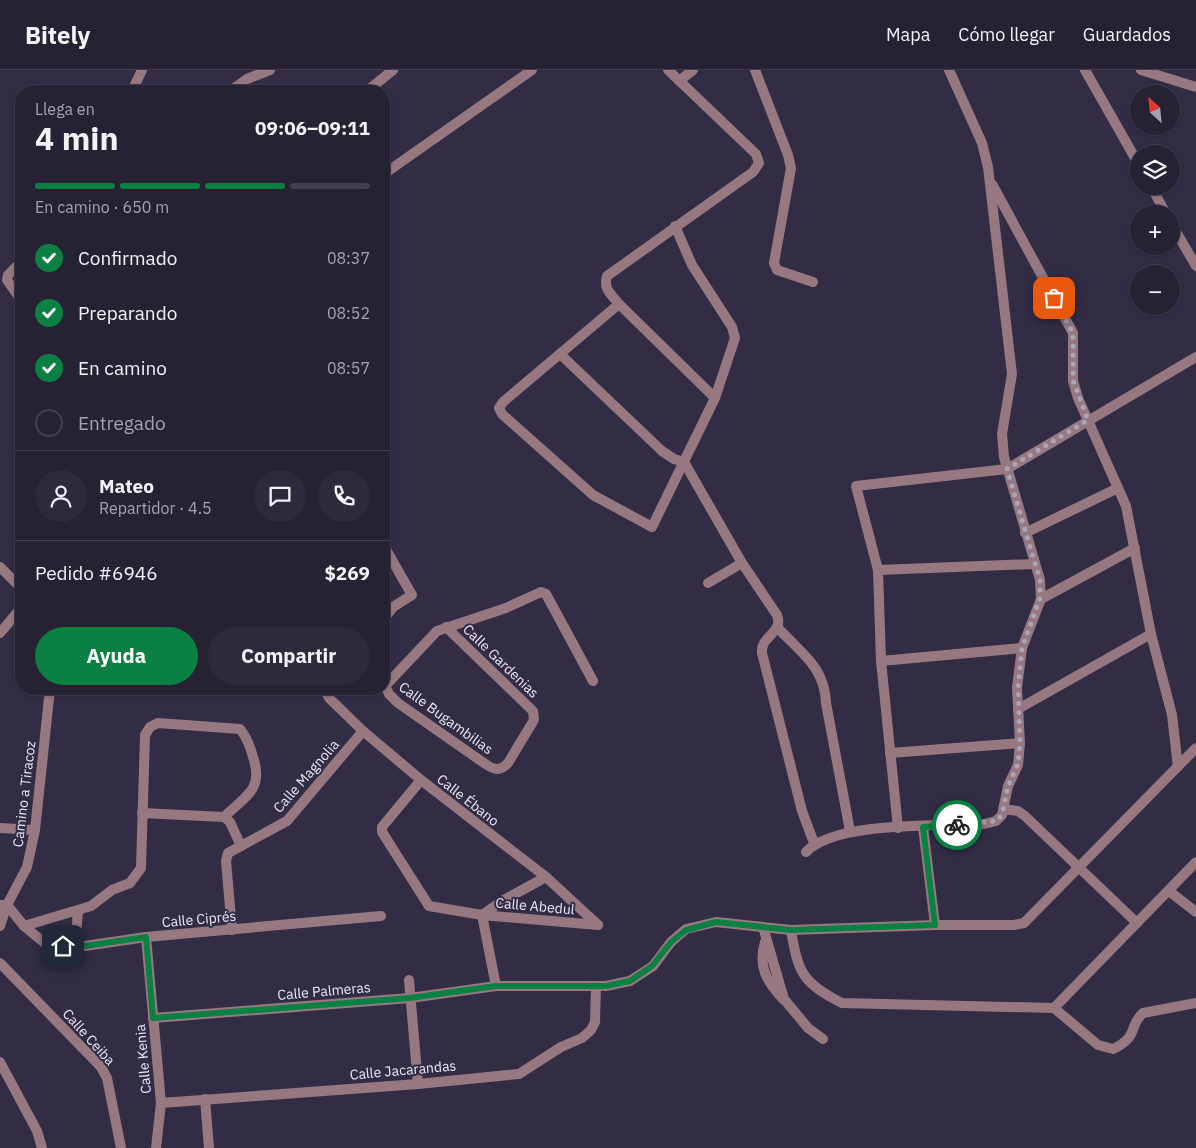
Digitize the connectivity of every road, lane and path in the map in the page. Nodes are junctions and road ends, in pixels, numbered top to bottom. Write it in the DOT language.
graph roads {
  1 [pos="142,70"];
  2 [pos="270,70"];
  3 [pos="393,70"];
  4 [pos="531,70"];
  5 [pos="668,70"];
  6 [pos="693,70"];
  7 [pos="755,70"];
  8 [pos="949,70"];
  9 [pos="1085,70"];
  10 [pos="1142,70"];
  11 [pos="679,80"];
  12 [pos="135,85"];
  13 [pos="238,85"];
  14 [pos="374,85"];
  15 [pos="1196,87"];
  16 [pos="1130,149"];
  17 [pos="390,170"];
  18 [pos="989,179"];
  19 [pos="675,226"];
  20 [pos="1180,238"];
  21 [pos="1196,266"];
  22 [pos="15,268"];
  23 [pos="814,282"];
  24 [pos="15,292"];
  25 [pos="619,304"];
  26 [pos="560,354"];
  27 [pos="1196,357"];
  28 [pos="715,398"];
  29 [pos="1088,420"];
  30 [pos="684,462"];
  31 [pos="1007,469"];
  32 [pos="1118,488"];
  33 [pos="1025,534"];
  34 [pos="1135,548"];
  35 [pos="390,556"];
  36 [pos="742,563"];
  37 [pos="1034,564"];
  38 [pos="0,567"];
  39 [pos="878,570"];
  40 [pos="15,582"];
  41 [pos="708,583"];
  42 [pos="1040,598"];
  43 [pos="390,611"];
  44 [pos="15,615"];
  45 [pos="446,627"];
  46 [pos="778,628"];
  47 [pos="0,633"];
  48 [pos="1151,634"];
  49 [pos="1022,648"];
  50 [pos="881,661"];
  51 [pos="390,679"];
  52 [pos="593,681"];
  53 [pos="49,695"];
  54 [pos="331,695"];
  55 [pos="390,695"];
  56 [pos="1018,709"];
  57 [pos="363,731"];
  58 [pos="1020,743"];
  59 [pos="1196,748"];
  60 [pos="890,753"];
  61 [pos="1178,767"];
  62 [pos="498,770"];
  63 [pos="421,780"];
  64 [pos="1004,809"];
  65 [pos="142,813"];
  66 [pos="224,817"];
  67 [pos="923,827"];
  68 [pos="0,828"];
  69 [pos="898,828"];
  70 [pos="35,830"];
  71 [pos="850,832"];
  72 [pos="814,843"];
  73 [pos="241,846"];
  74 [pos="806,852"];
  75 [pos="1196,862"];
  76 [pos="1080,867"];
  77 [pos="546,878"];
  78 [pos="1169,890"];
  79 [pos="4,905"];
  80 [pos="78,912"];
  81 [pos="1196,912"];
  82 [pos="482,915"];
  83 [pos="381,916"];
  84 [pos="1137,923"];
  85 [pos="598,925"];
  86 [pos="935,925"];
  87 [pos="0,926"];
  88 [pos="24,926"];
  89 [pos="763,927"];
  90 [pos="232,930"];
  91 [pos="791,930"];
  92 [pos="146,937"];
  93 [pos="78,947"];
  94 [pos="0,963"];
  95 [pos="409,980"];
  96 [pos="496,986"];
  97 [pos="596,986"];
  98 [pos="410,998"];
  99 [pos="1196,1003"];
  100 [pos="1054,1008"];
  101 [pos="153,1018"];
  102 [pos="823,1039"];
  103 [pos="0,1062"];
  104 [pos="418,1084"];
  105 [pos="205,1099"];
  106 [pos="161,1103"];
  107 [pos="42,1148"];
  108 [pos="120,1148"];
  109 [pos="156,1148"];
  110 [pos="209,1148"];
  1 -- 12 [label="street"];
  2 -- 13 [label="street"];
  3 -- 14 [label="street"];
  4 -- 17 [label="street"];
  5 -- 11 [label="street"];
  6 -- 11 [label="street"];
  7 -- 23 [label="street"];
  8 -- 18 [label="street"];
  9 -- 16 [label="street"];
  10 -- 15 [label="street"];
  11 -- 19 [label="street"];
  18 -- 29 [label="street"];
  18 -- 31 [label="street"];
  19 -- 25 [label="street"];
  19 -- 28 [label="street"];
  20 -- 21 [label="street"];
  22 -- 24 [label="street"];
  25 -- 26 [label="street"];
  25 -- 28 [label="street"];
  26 -- 30 [label="street"];
  26 -- 30 [label="street"];
  27 -- 29 [label="street"];
  28 -- 30 [label="street"];
  29 -- 31 [label="street"];
  29 -- 32 [label="street"];
  30 -- 36 [label="street"];
  31 -- 33 [label="street"];
  31 -- 39 [label="street"];
  32 -- 33 [label="street"];
  32 -- 34 [label="street"];
  33 -- 37 [label="street"];
  34 -- 42 [label="street"];
  34 -- 48 [label="street"];
  35 -- 43 [label="street"];
  36 -- 41 [label="street"];
  36 -- 46 [label="street"];
  37 -- 39 [label="street"];
  37 -- 42 [label="street"];
  38 -- 40 [label="street"];
  39 -- 50 [label="street"];
  42 -- 49 [label="street"];
  44 -- 47 [label="street"];
  45 -- 51 [label="street"];
  45 -- 52 [label="street"];
  45 -- 62 [label="street, Calle Gardenias"];
  46 -- 71 [label="street"];
  46 -- 72 [label="street"];
  48 -- 56 [label="street"];
  48 -- 61 [label="street"];
  49 -- 50 [label="street"];
  49 -- 56 [label="street"];
  50 -- 60 [label="street"];
  53 -- 70 [label="street, Camino a Tiracoz"];
  54 -- 57 [label="street, Calle Ébano"];
  55 -- 62 [label="street, Calle Bugambilias"];
  56 -- 58 [label="street"];
  57 -- 63 [label="street, Calle Ébano"];
  57 -- 73 [label="street, Calle Magnolia"];
  58 -- 60 [label="street"];
  58 -- 64 [label="street"];
  59 -- 61 [label="street, Calle Palmeras"];
  60 -- 69 [label="street"];
  61 -- 76 [label="street, Calle Palmeras"];
  63 -- 77 [label="street, Calle Ébano"];
  63 -- 82 [label="street"];
  64 -- 67 [label="street"];
  64 -- 76 [label="street"];
  65 -- 66 [label="street"];
  65 -- 66 [label="street"];
  65 -- 80 [label="street"];
  66 -- 73 [label="street"];
  67 -- 69 [label="street"];
  67 -- 86 [label="street"];
  68 -- 70 [label="street"];
  69 -- 71 [label="street"];
  70 -- 79 [label="street, Camino a Tiracoz"];
  71 -- 72 [label="street"];
  72 -- 74 [label="street"];
  73 -- 90 [label="street, Calle Magnolia"];
  75 -- 78 [label="street"];
  76 -- 84 [label="street"];
  76 -- 86 [label="street, Calle Palmeras"];
  77 -- 82 [label="street"];
  77 -- 85 [label="street, Calle Ébano"];
  78 -- 81 [label="street"];
  78 -- 84 [label="street"];
  79 -- 87 [label="street, Camino a Tiracoz"];
  79 -- 88 [label="street, Calle Ciprés"];
  80 -- 88 [label="street"];
  80 -- 93 [label="street"];
  82 -- 85 [label="street, Calle Abedul"];
  82 -- 96 [label="street, Calle Abedul"];
  83 -- 90 [label="street, Calle Ciprés"];
  84 -- 100 [label="street"];
  86 -- 91 [label="street, Calle Palmeras"];
  88 -- 93 [label="street, Calle Ciprés"];
  89 -- 91 [label="street, Calle Palmeras"];
  89 -- 97 [label="street, Calle Palmeras"];
  89 -- 102 [label="street"];
  90 -- 92 [label="street, Calle Ciprés"];
  91 -- 100 [label="street"];
  92 -- 93 [label="street, Calle Ciprés"];
  92 -- 101 [label="street, Calle Kenia"];
  94 -- 108 [label="street, Calle Ceiba"];
  95 -- 98 [label="street"];
  96 -- 97 [label="street, Calle Palmeras"];
  96 -- 98 [label="street, Calle Palmeras"];
  97 -- 104 [label="street, Calle Jacarandas"];
  98 -- 101 [label="street, Calle Palmeras"];
  98 -- 104 [label="street"];
  99 -- 100 [label="street"];
  101 -- 106 [label="street, Calle Kenia"];
  103 -- 107 [label="street"];
  104 -- 105 [label="street, Calle Jacarandas"];
  105 -- 106 [label="street, Calle Jacarandas"];
  105 -- 110 [label="street"];
  106 -- 109 [label="street, Calle Kenia"];
}
